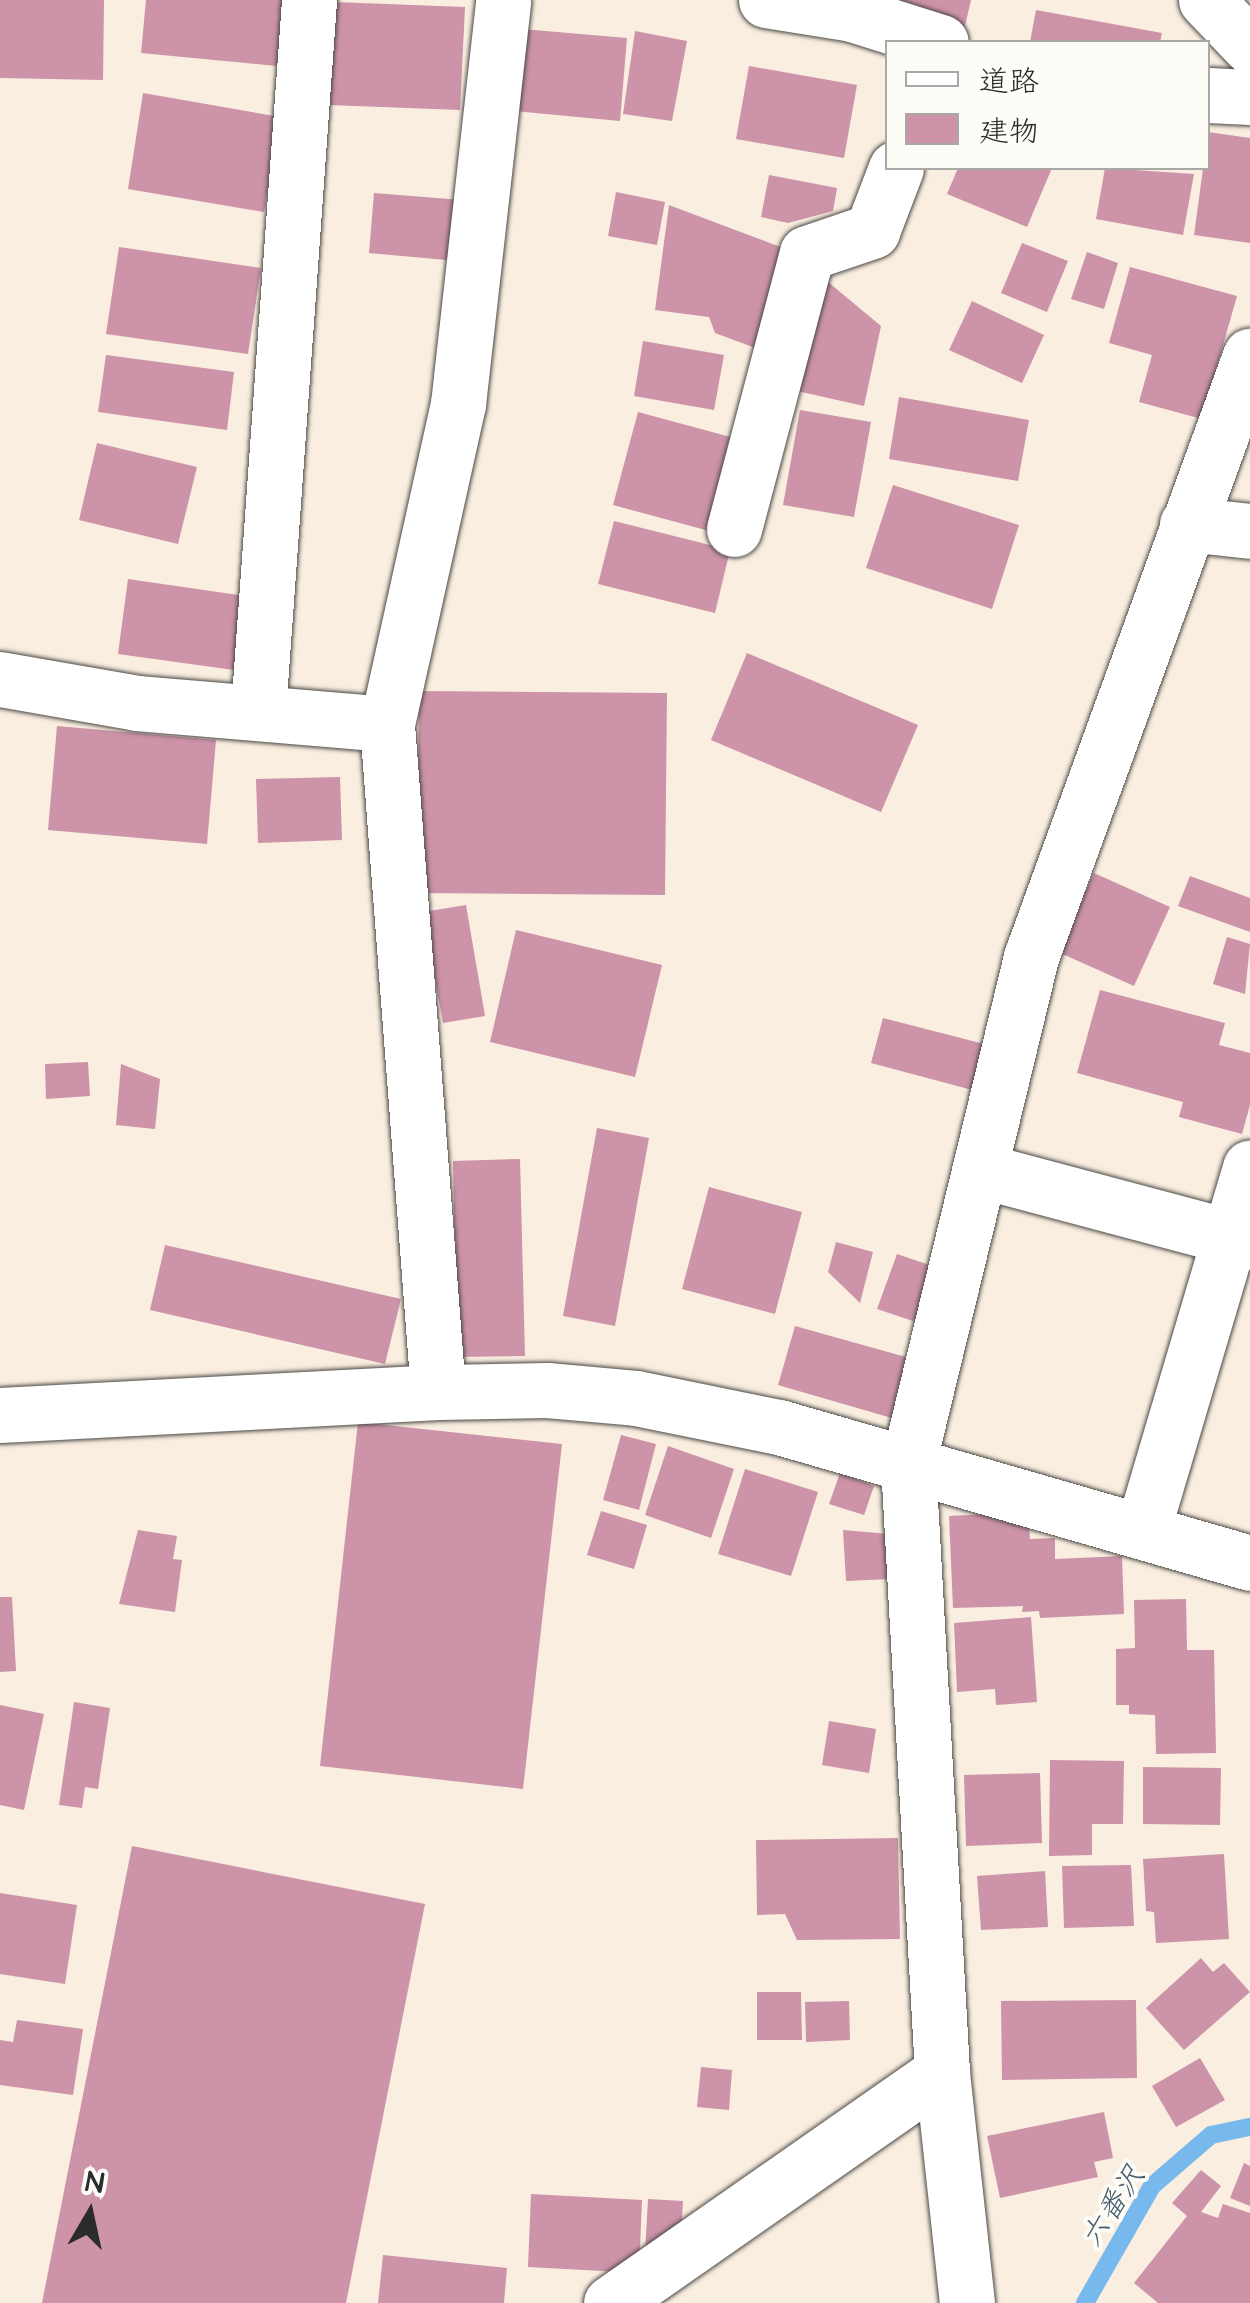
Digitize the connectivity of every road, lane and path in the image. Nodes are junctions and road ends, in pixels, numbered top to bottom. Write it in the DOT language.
graph roads {
  1 [pos="309,0"];
  2 [pos="503,0"];
  3 [pos="766,0"];
  4 [pos="1206,0"];
  5 [pos="935,40"];
  6 [pos="1250,46"];
  7 [pos="1210,95"];
  8 [pos="1250,97"];
  9 [pos="895,170"];
  10 [pos="1250,356"];
  11 [pos="1187,524"];
  12 [pos="734,529"];
  13 [pos="1250,531"];
  14 [pos="0,680"];
  15 [pos="258,712"];
  16 [pos="387,724"];
  17 [pos="1250,1167"];
  18 [pos="983,1171"];
  19 [pos="1240,1239"];
  20 [pos="438,1392"];
  21 [pos="0,1414"];
  22 [pos="908,1464"];
  23 [pos="1143,1530"];
  24 [pos="1250,1563"];
  25 [pos="942,2072"];
  26 [pos="611,2303"];
  27 [pos="967,2303"];
  1 -- 15 [label="street"];
  2 -- 16 [label="street"];
  3 -- 5 [label="street"];
  4 -- 6 [label="street"];
  7 -- 8 [label="street"];
  9 -- 12 [label="street"];
  10 -- 11 [label="street"];
  11 -- 13 [label="street"];
  11 -- 18 [label="street"];
  14 -- 15 [label="street"];
  15 -- 16 [label="street"];
  16 -- 20 [label="street"];
  17 -- 19 [label="street"];
  18 -- 19 [label="street"];
  18 -- 22 [label="street"];
  19 -- 23 [label="street"];
  20 -- 21 [label="street"];
  20 -- 22 [label="street"];
  22 -- 23 [label="street"];
  22 -- 25 [label="street"];
  23 -- 24 [label="street"];
  25 -- 26 [label="street"];
  25 -- 27 [label="street"];
}
